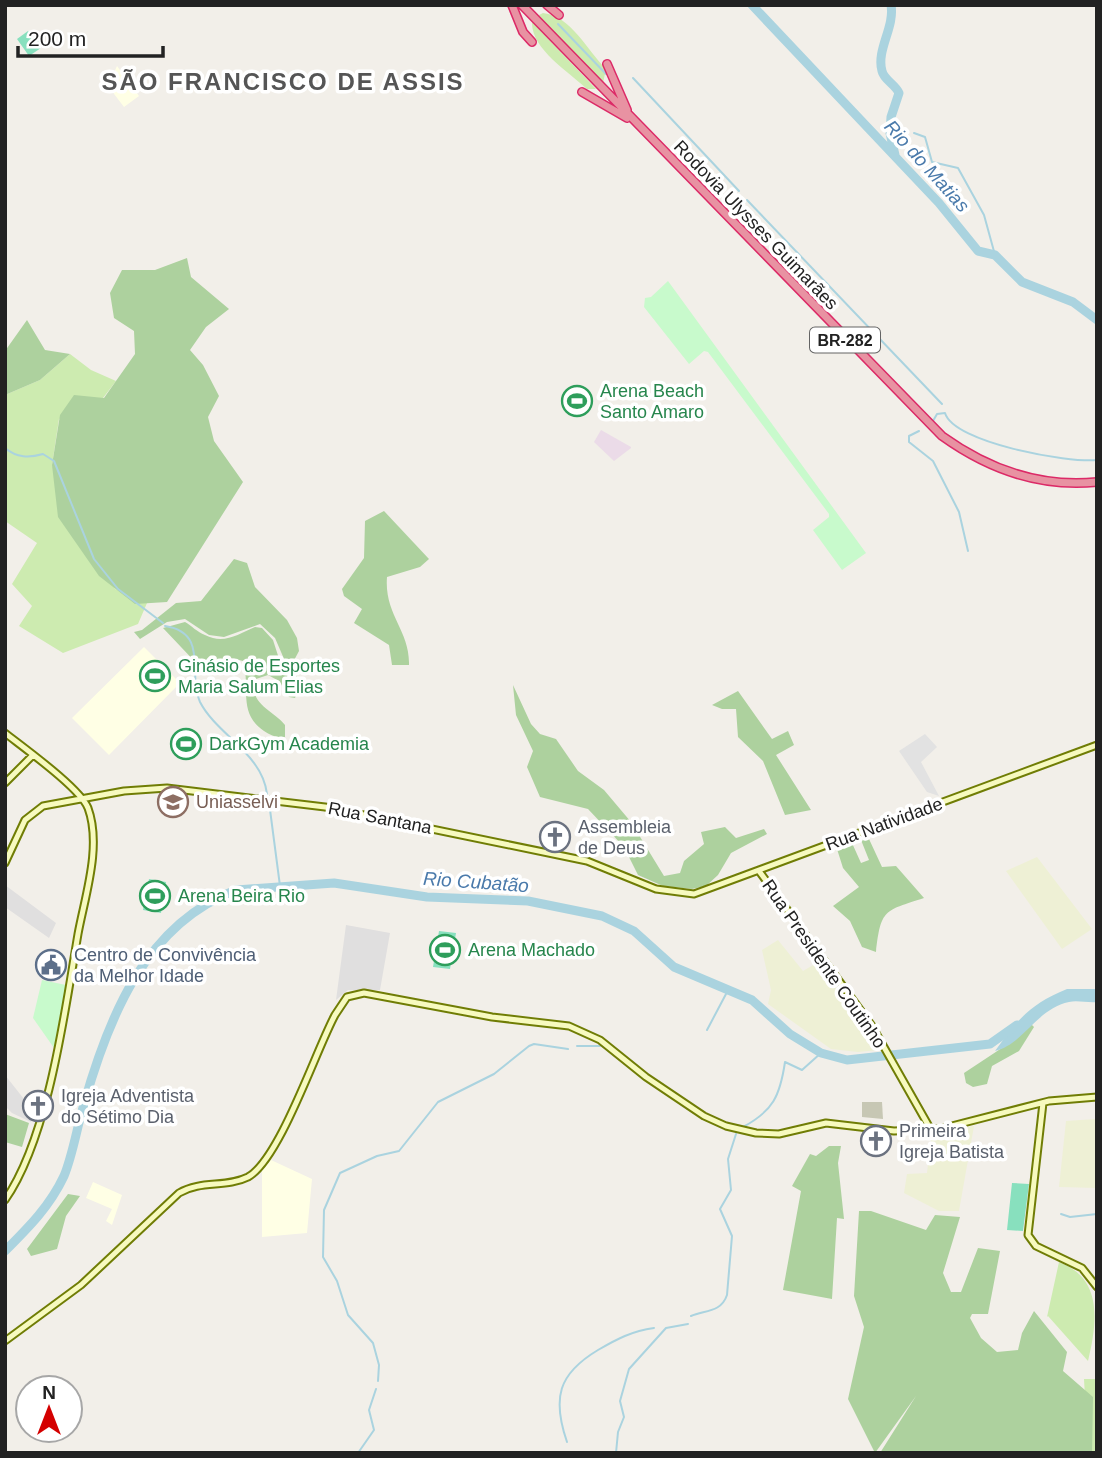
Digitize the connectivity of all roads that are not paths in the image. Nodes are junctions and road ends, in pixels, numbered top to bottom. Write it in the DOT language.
graph roads {
  1 [pos="512,5"];
  2 [pos="522,5"];
  3 [pos="547,5"];
  4 [pos="559,15"];
  5 [pos="532,42"];
  6 [pos="607,64"];
  7 [pos="582,92"];
  8 [pos="635,122"];
  9 [pos="1097,482"];
  10 [pos="5,733"];
  11 [pos="1097,746"];
  12 [pos="33,755"];
  13 [pos="63,782"];
  14 [pos="5,783"];
  15 [pos="83,798"];
  16 [pos="69,801"];
  17 [pos="5,863"];
  18 [pos="759,871"];
  19 [pos="670,893"];
  20 [pos="1097,1097"];
  21 [pos="1043,1103"];
  22 [pos="931,1130"];
  23 [pos="5,1200"];
  24 [pos="1097,1287"];
  25 [pos="5,1341"];
  1 -- 5 [label="highway"];
  2 -- 8 [label="highway, Rodovia Ulysses Guimarães / BR-282"];
  3 -- 4 [label="highway"];
  6 -- 8 [label="highway"];
  7 -- 8 [label="highway"];
  8 -- 9 [label="highway, Rodovia Ulysses Guimarães / BR-282"];
  10 -- 12 [label="main road"];
  11 -- 18 [label="main road, Rua Natividade"];
  12 -- 13 [label="main road"];
  12 -- 14 [label="main road"];
  13 -- 15 [label="main road"];
  13 -- 16 [label="main road"];
  15 -- 16 [label="main road, Rua Santana"];
  15 -- 19 [label="main road, Rua Santana"];
  15 -- 23 [label="main road"];
  16 -- 17 [label="main road, Rua Santana"];
  18 -- 19 [label="main road, Rua Natividade"];
  18 -- 22 [label="main road, Rua Presidente Coutinho"];
  20 -- 21 [label="main road"];
  21 -- 22 [label="main road"];
  21 -- 24 [label="main road"];
  22 -- 25 [label="main road"];
}
